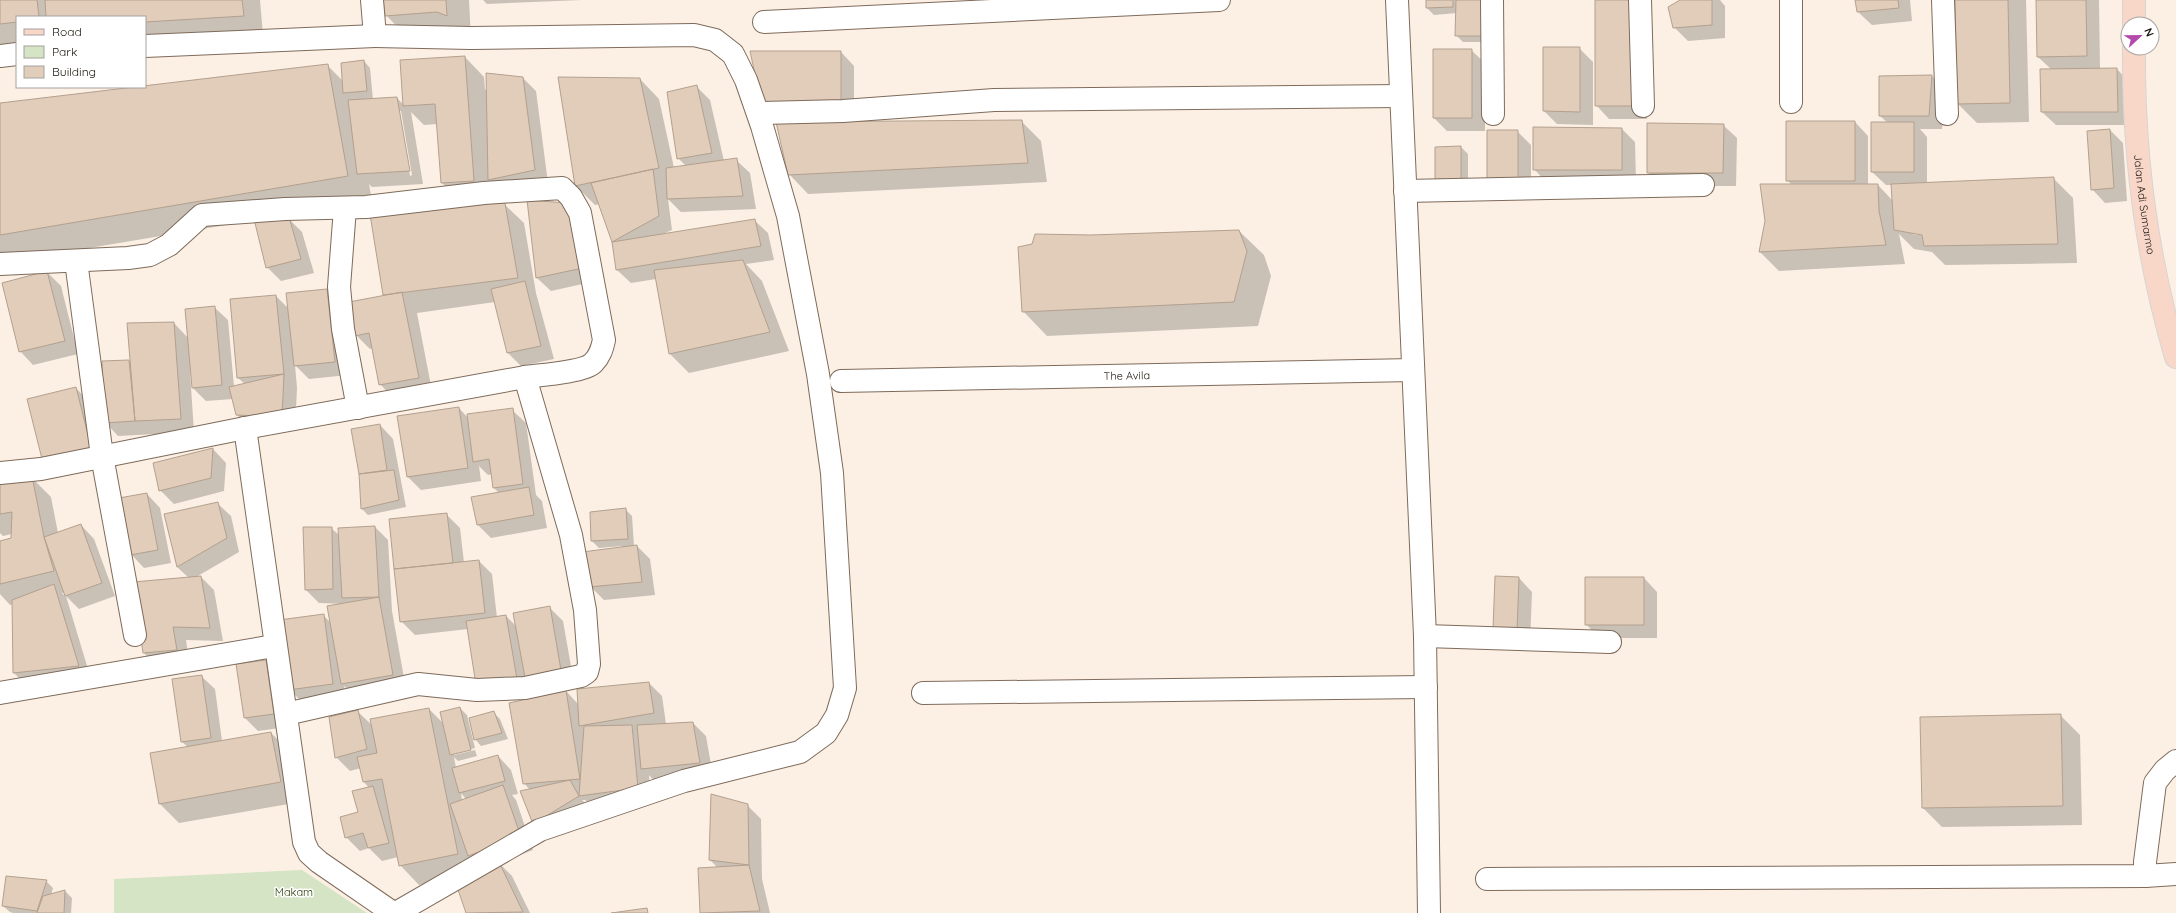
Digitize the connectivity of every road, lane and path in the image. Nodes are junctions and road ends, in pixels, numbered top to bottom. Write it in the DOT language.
graph roads {
  1 [pos="372,0"];
  2 [pos="1219,0"];
  3 [pos="1397,0"];
  4 [pos="1492,0"];
  5 [pos="1640,0"];
  6 [pos="1791,0"];
  7 [pos="1943,0"];
  8 [pos="2134,0"];
  9 [pos="2134,16"];
  10 [pos="764,22"];
  11 [pos="376,36"];
  12 [pos="146,46"];
  13 [pos="16,54"];
  14 [pos="0,56"];
  15 [pos="2134,56"];
  16 [pos="1401,96"];
  17 [pos="1791,102"];
  18 [pos="1644,106"];
  19 [pos="758,113"];
  20 [pos="1493,114"];
  21 [pos="1948,114"];
  22 [pos="1703,185"];
  23 [pos="1405,191"];
  24 [pos="345,208"];
  25 [pos="76,261"];
  26 [pos="0,264"];
  27 [pos="2176,358"];
  28 [pos="1413,370"];
  29 [pos="525,377"];
  30 [pos="841,381"];
  31 [pos="358,408"];
  32 [pos="245,428"];
  33 [pos="102,456"];
  34 [pos="0,473"];
  35 [pos="135,635"];
  36 [pos="1425,636"];
  37 [pos="1610,642"];
  38 [pos="274,646"];
  39 [pos="1426,687"];
  40 [pos="923,693"];
  41 [pos="0,694"];
  42 [pos="286,714"];
  43 [pos="2176,761"];
  44 [pos="2176,874"];
  45 [pos="2145,876"];
  46 [pos="1487,879"];
  47 [pos="393,913"];
  48 [pos="396,913"];
  49 [pos="1429,913"];
  1 -- 11 [label="street"];
  2 -- 10 [label="street"];
  3 -- 16 [label="street"];
  4 -- 20 [label="street"];
  5 -- 18 [label="street"];
  6 -- 17 [label="street"];
  7 -- 21 [label="street"];
  8 -- 9 [label="main road"];
  11 -- 12 [label="street"];
  11 -- 19 [label="street"];
  13 -- 14 [label="street"];
  15 -- 27 [label="main road, Jalan Adi Sumarmo"];
  16 -- 19 [label="street"];
  16 -- 23 [label="street"];
  19 -- 48 [label="street"];
  22 -- 23 [label="street"];
  23 -- 28 [label="street"];
  24 -- 25 [label="street"];
  24 -- 29 [label="street"];
  24 -- 31 [label="street"];
  25 -- 26 [label="street"];
  25 -- 33 [label="street"];
  28 -- 30 [label="street, The Avila"];
  28 -- 36 [label="street"];
  29 -- 31 [label="street"];
  29 -- 42 [label="street"];
  31 -- 32 [label="street"];
  32 -- 33 [label="street"];
  32 -- 38 [label="street"];
  33 -- 34 [label="street"];
  33 -- 35 [label="street"];
  36 -- 37 [label="street"];
  36 -- 39 [label="street"];
  38 -- 41 [label="street"];
  38 -- 42 [label="street"];
  39 -- 40 [label="street"];
  39 -- 49 [label="street"];
  42 -- 47 [label="street"];
  43 -- 45 [label="street"];
  44 -- 45 [label="street"];
  45 -- 46 [label="street"];
}
